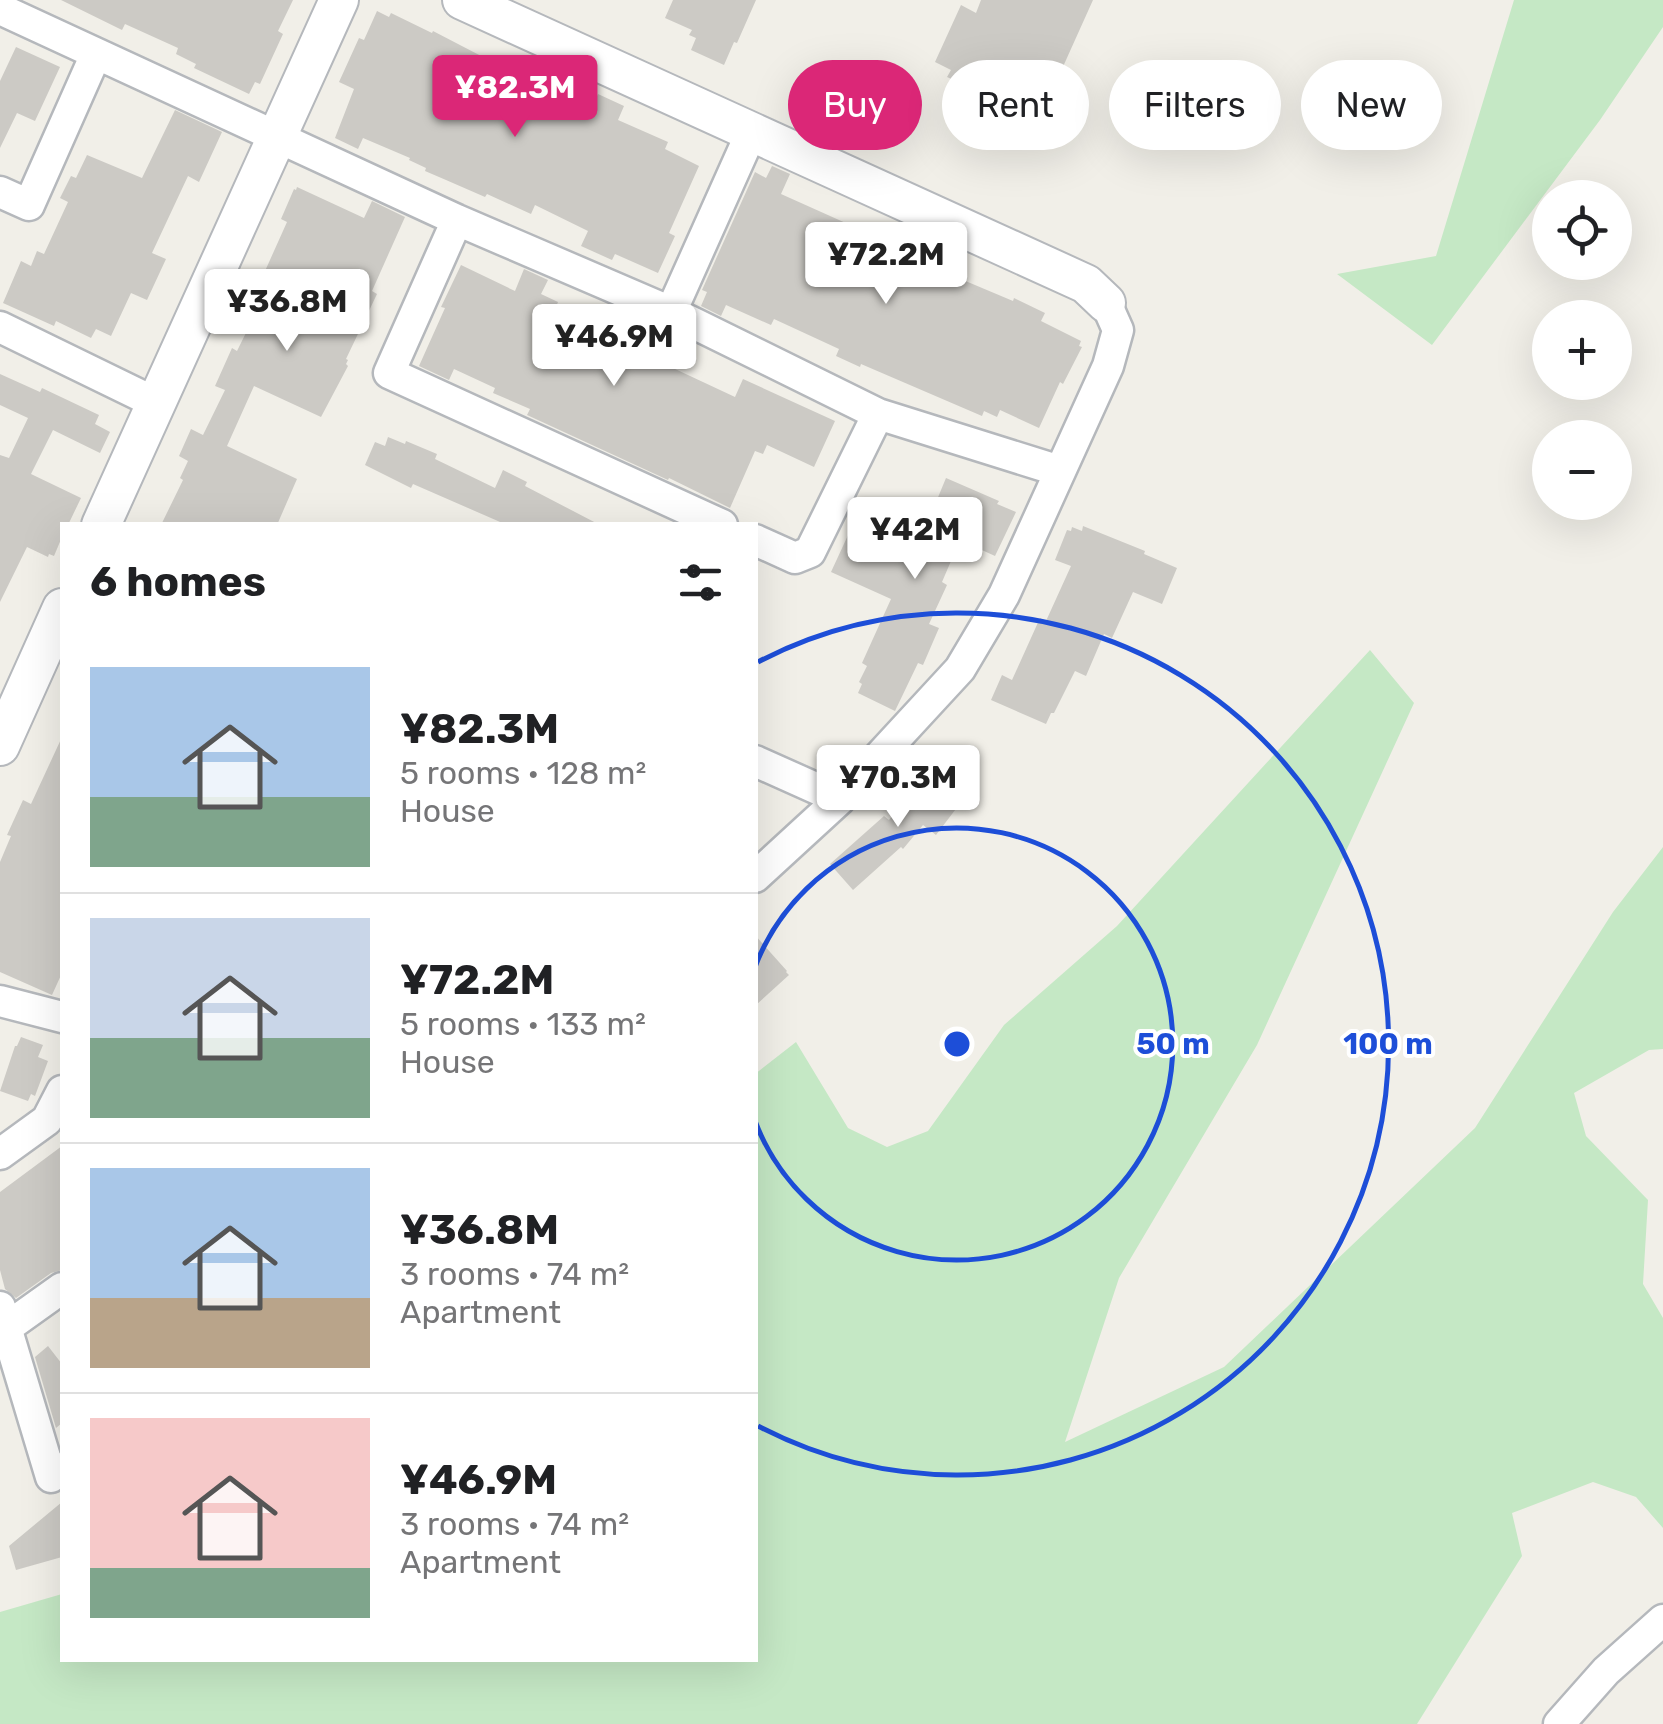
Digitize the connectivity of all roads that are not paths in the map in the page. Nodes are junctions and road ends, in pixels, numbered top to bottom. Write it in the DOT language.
graph roads {
  1 [pos="339,0"];
  2 [pos="462,0"];
  3 [pos="0,10"];
  4 [pos="96,54"];
  5 [pos="752,131"];
  6 [pos="278,137"];
  7 [pos="0,192"];
  8 [pos="457,220"];
  9 [pos="1106,303"];
  10 [pos="671,312"];
  11 [pos="0,328"];
  12 [pos="158,404"];
  13 [pos="878,414"];
  14 [pos="1060,472"];
  15 [pos="102,522"];
  16 [pos="715,522"];
  17 [pos="758,541"];
  18 [pos="60,612"];
  19 [pos="7,707"];
  20 [pos="0,746"];
  21 [pos="758,762"];
  22 [pos="840,799"];
  23 [pos="758,874"];
  24 [pos="0,1001"];
  25 [pos="60,1016"];
  26 [pos="60,1095"];
  27 [pos="0,1154"];
  28 [pos="60,1289"];
  29 [pos="3,1317"];
  30 [pos="60,1470"];
  31 [pos="1663,1620"];
  32 [pos="1559,1724"];
  1 -- 6 [label="street"];
  2 -- 5 [label="street"];
  3 -- 4 [label="street"];
  4 -- 6 [label="street"];
  4 -- 7 [label="street"];
  5 -- 9 [label="street"];
  5 -- 10 [label="street"];
  6 -- 8 [label="street"];
  6 -- 12 [label="street"];
  8 -- 10 [label="street"];
  8 -- 16 [label="street"];
  9 -- 14 [label="street"];
  10 -- 13 [label="street"];
  11 -- 12 [label="street"];
  12 -- 15 [label="street"];
  13 -- 14 [label="street"];
  13 -- 17 [label="street"];
  14 -- 22 [label="street"];
  18 -- 19 [label="street"];
  19 -- 20 [label="street"];
  21 -- 22 [label="street"];
  22 -- 23 [label="street"];
  24 -- 25 [label="street"];
  26 -- 27 [label="street"];
  28 -- 29 [label="street"];
  29 -- 30 [label="street"];
  31 -- 32 [label="street"];
}
